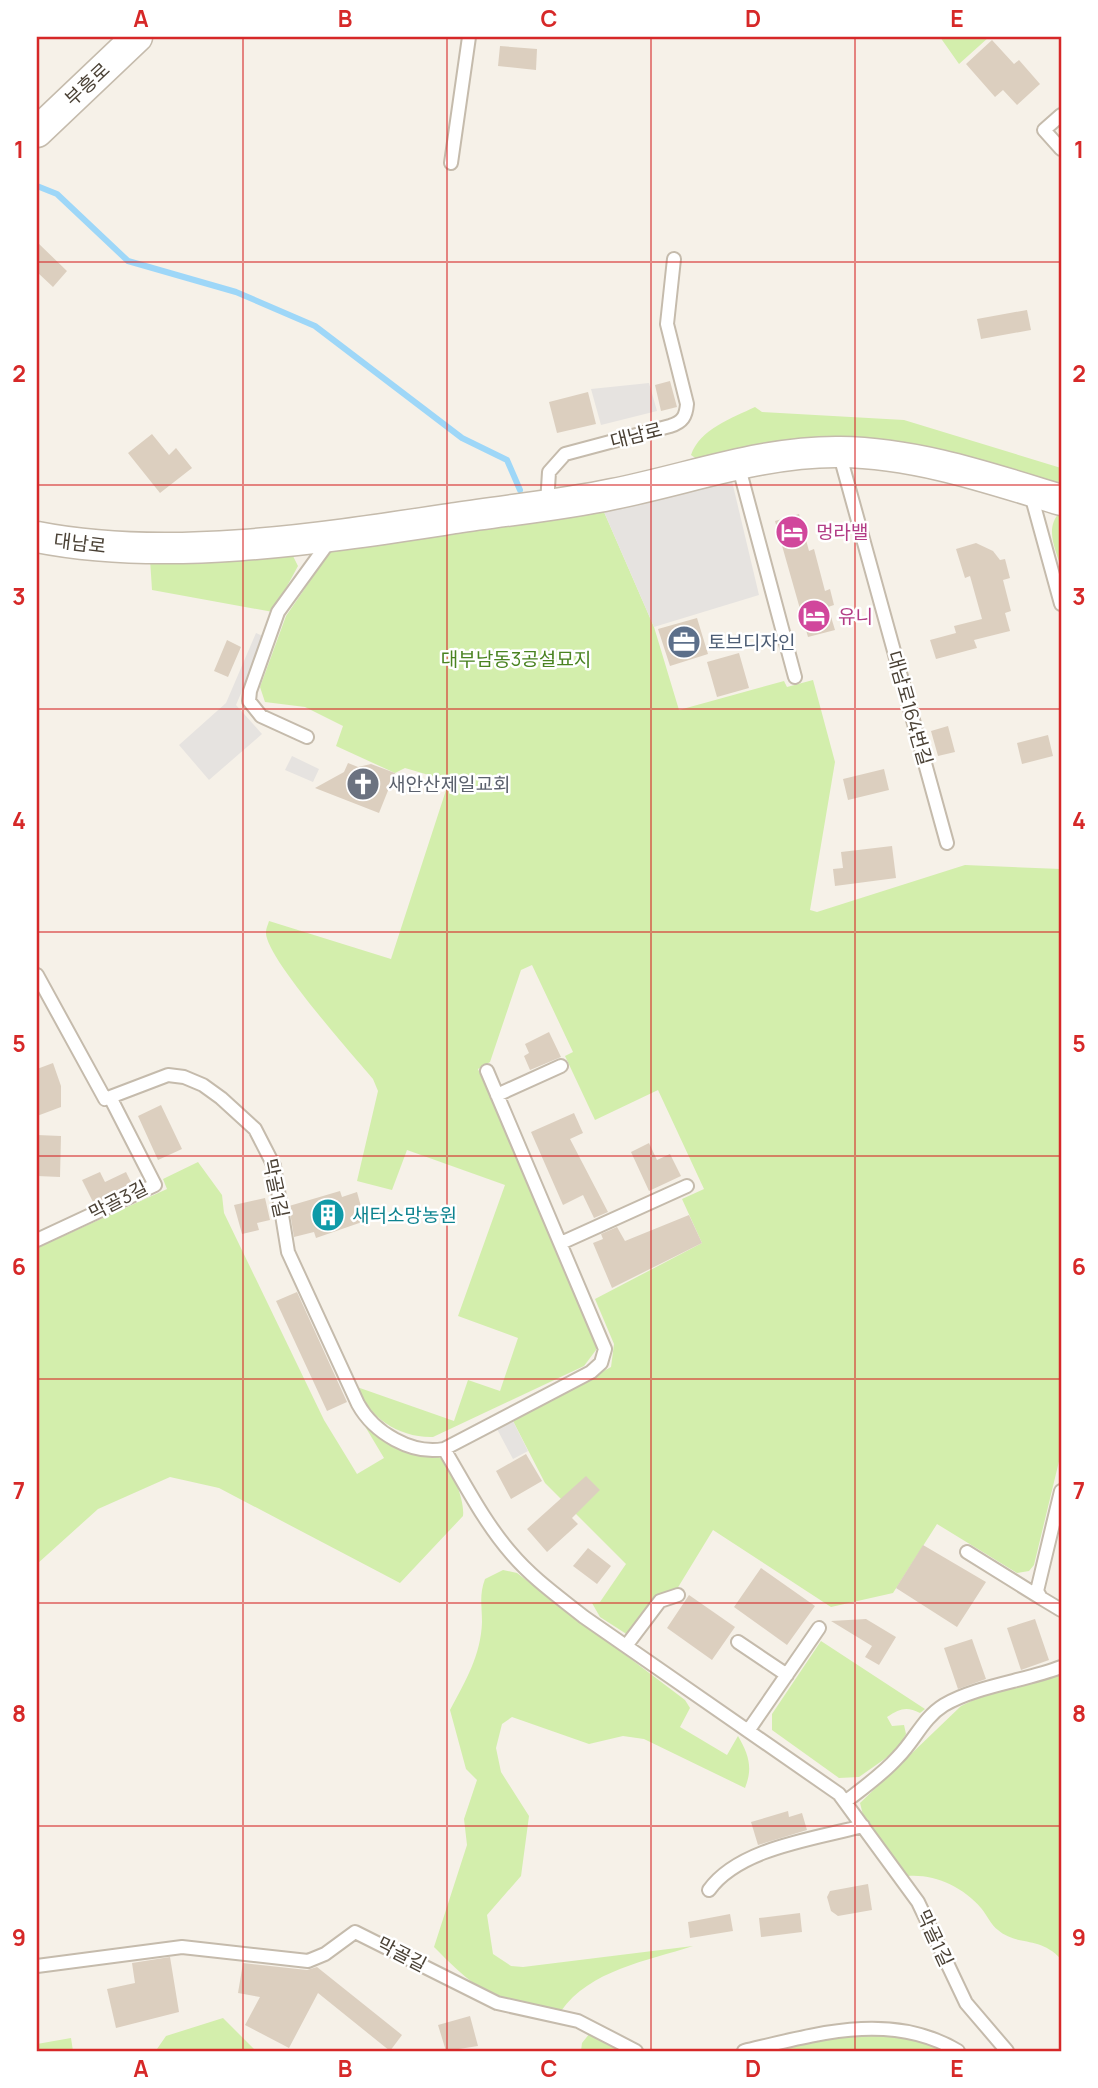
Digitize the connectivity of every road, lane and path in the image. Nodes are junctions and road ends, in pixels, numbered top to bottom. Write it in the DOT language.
graph roads {
  1 [pos="137,37"];
  2 [pos="469,37"];
  3 [pos="1061,115"];
  4 [pos="37,132"];
  5 [pos="1061,149"];
  6 [pos="452,163"];
  7 [pos="674,259"];
  8 [pos="839,452"];
  9 [pos="738,463"];
  10 [pos="1030,491"];
  11 [pos="1061,500"];
  12 [pos="547,504"];
  13 [pos="333,536"];
  14 [pos="37,537"];
  15 [pos="1061,604"];
  16 [pos="795,677"];
  17 [pos="307,737"];
  18 [pos="947,843"];
  19 [pos="37,975"];
  20 [pos="561,1066"];
  21 [pos="486,1071"];
  22 [pos="497,1095"];
  23 [pos="111,1099"];
  24 [pos="687,1186"];
  25 [pos="37,1240"];
  26 [pos="561,1243"];
  27 [pos="444,1449"];
  28 [pos="1061,1491"];
  29 [pos="967,1552"];
  30 [pos="678,1595"];
  31 [pos="1041,1598"];
  32 [pos="1061,1610"];
  33 [pos="819,1628"];
  34 [pos="738,1642"];
  35 [pos="626,1646"];
  36 [pos="1061,1667"];
  37 [pos="787,1675"];
  38 [pos="748,1731"];
  39 [pos="845,1802"];
  40 [pos="863,1826"];
  41 [pos="709,1889"];
  42 [pos="37,1966"];
  43 [pos="636,2051"];
  44 [pos="744,2051"];
  45 [pos="958,2051"];
  46 [pos="1007,2051"];
  1 -- 4 [label="street, 부흥로"];
  2 -- 6 [label="lane"];
  3 -- 5 [label="lane"];
  7 -- 12 [label="lane, 대남로"];
  8 -- 9 [label="street, 대남로"];
  8 -- 10 [label="street, 대남로"];
  8 -- 18 [label="lane, 대남로164번길"];
  9 -- 12 [label="street, 대남로"];
  9 -- 16 [label="lane"];
  10 -- 11 [label="street, 대남로"];
  10 -- 15 [label="lane"];
  12 -- 13 [label="street, 대남로"];
  13 -- 14 [label="street, 대남로"];
  13 -- 17 [label="lane"];
  19 -- 23 [label="lane"];
  20 -- 22 [label="lane"];
  21 -- 22 [label="lane"];
  22 -- 26 [label="lane"];
  23 -- 25 [label="lane, 막골3길"];
  23 -- 27 [label="lane, 막골1길"];
  24 -- 26 [label="lane"];
  26 -- 27 [label="lane"];
  27 -- 35 [label="lane, 막골1길"];
  28 -- 31 [label="lane"];
  29 -- 31 [label="lane"];
  30 -- 35 [label="lane"];
  31 -- 32 [label="lane"];
  33 -- 37 [label="lane"];
  34 -- 37 [label="lane"];
  35 -- 38 [label="lane, 막골1길"];
  36 -- 39 [label="lane"];
  37 -- 38 [label="lane"];
  38 -- 39 [label="lane, 막골1길"];
  39 -- 40 [label="lane, 막골1길"];
  40 -- 41 [label="lane"];
  40 -- 46 [label="lane, 막골1길"];
  42 -- 43 [label="lane, 막골길"];
  44 -- 45 [label="lane"];
}
